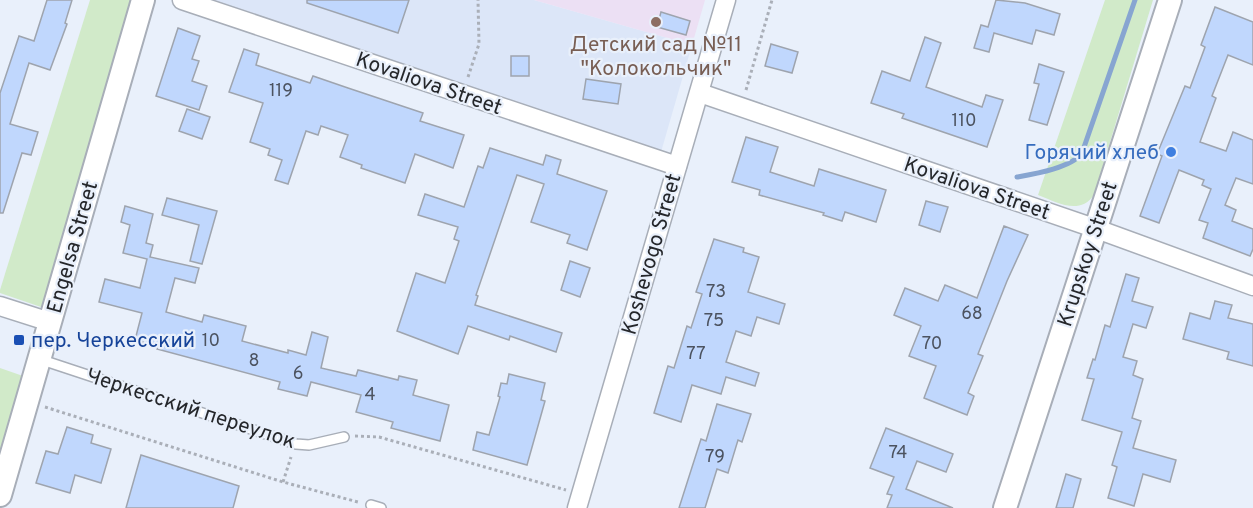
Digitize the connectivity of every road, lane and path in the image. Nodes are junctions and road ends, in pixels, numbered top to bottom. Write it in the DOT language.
graph roads {
  1 [pos="143,0"];
  2 [pos="182,0"];
  3 [pos="478,0"];
  4 [pos="726,0"];
  5 [pos="772,0"];
  6 [pos="1170,0"];
  7 [pos="700,93"];
  8 [pos="462,94"];
  9 [pos="741,107"];
  10 [pos="677,166"];
  11 [pos="1094,228"];
  12 [pos="1253,286"];
  13 [pos="0,306"];
  14 [pos="50,322"];
  15 [pos="39,359"];
  16 [pos="27,402"];
  17 [pos="344,437"];
  18 [pos="296,444"];
  19 [pos="283,482"];
  20 [pos="0,495"];
  21 [pos="579,501"];
  22 [pos="376,507"];
  23 [pos="1005,508"];
  1 -- 14 [label="street, Engelsa Street"];
  2 -- 8 [label="street, Kovaliova Street"];
  3 -- 8 [label="path"];
  4 -- 7 [label="street, Koshevogo Street"];
  5 -- 9 [label="path"];
  6 -- 11 [label="street, Krupskoy Street"];
  7 -- 9 [label="street, Kovaliova Street"];
  7 -- 10 [label="street, Koshevogo Street"];
  8 -- 10 [label="street, Kovaliova Street"];
  9 -- 11 [label="street, Kovaliova Street"];
  10 -- 21 [label="street, Koshevogo Street"];
  11 -- 12 [label="street, Kovaliova Street"];
  11 -- 23 [label="street, Krupskoy Street"];
  13 -- 14 [label="street"];
  14 -- 15 [label="street, Engelsa Street"];
  15 -- 16 [label="street, Engelsa Street"];
  15 -- 18 [label="lane, Черкесский переулок"];
  16 -- 19 [label="path"];
  16 -- 20 [label="street, Engelsa Street"];
  17 -- 18 [label="lane, Черкесский переулок"];
  17 -- 21 [label="path"];
  18 -- 19 [label="path"];
  19 -- 22 [label="path"];
}
